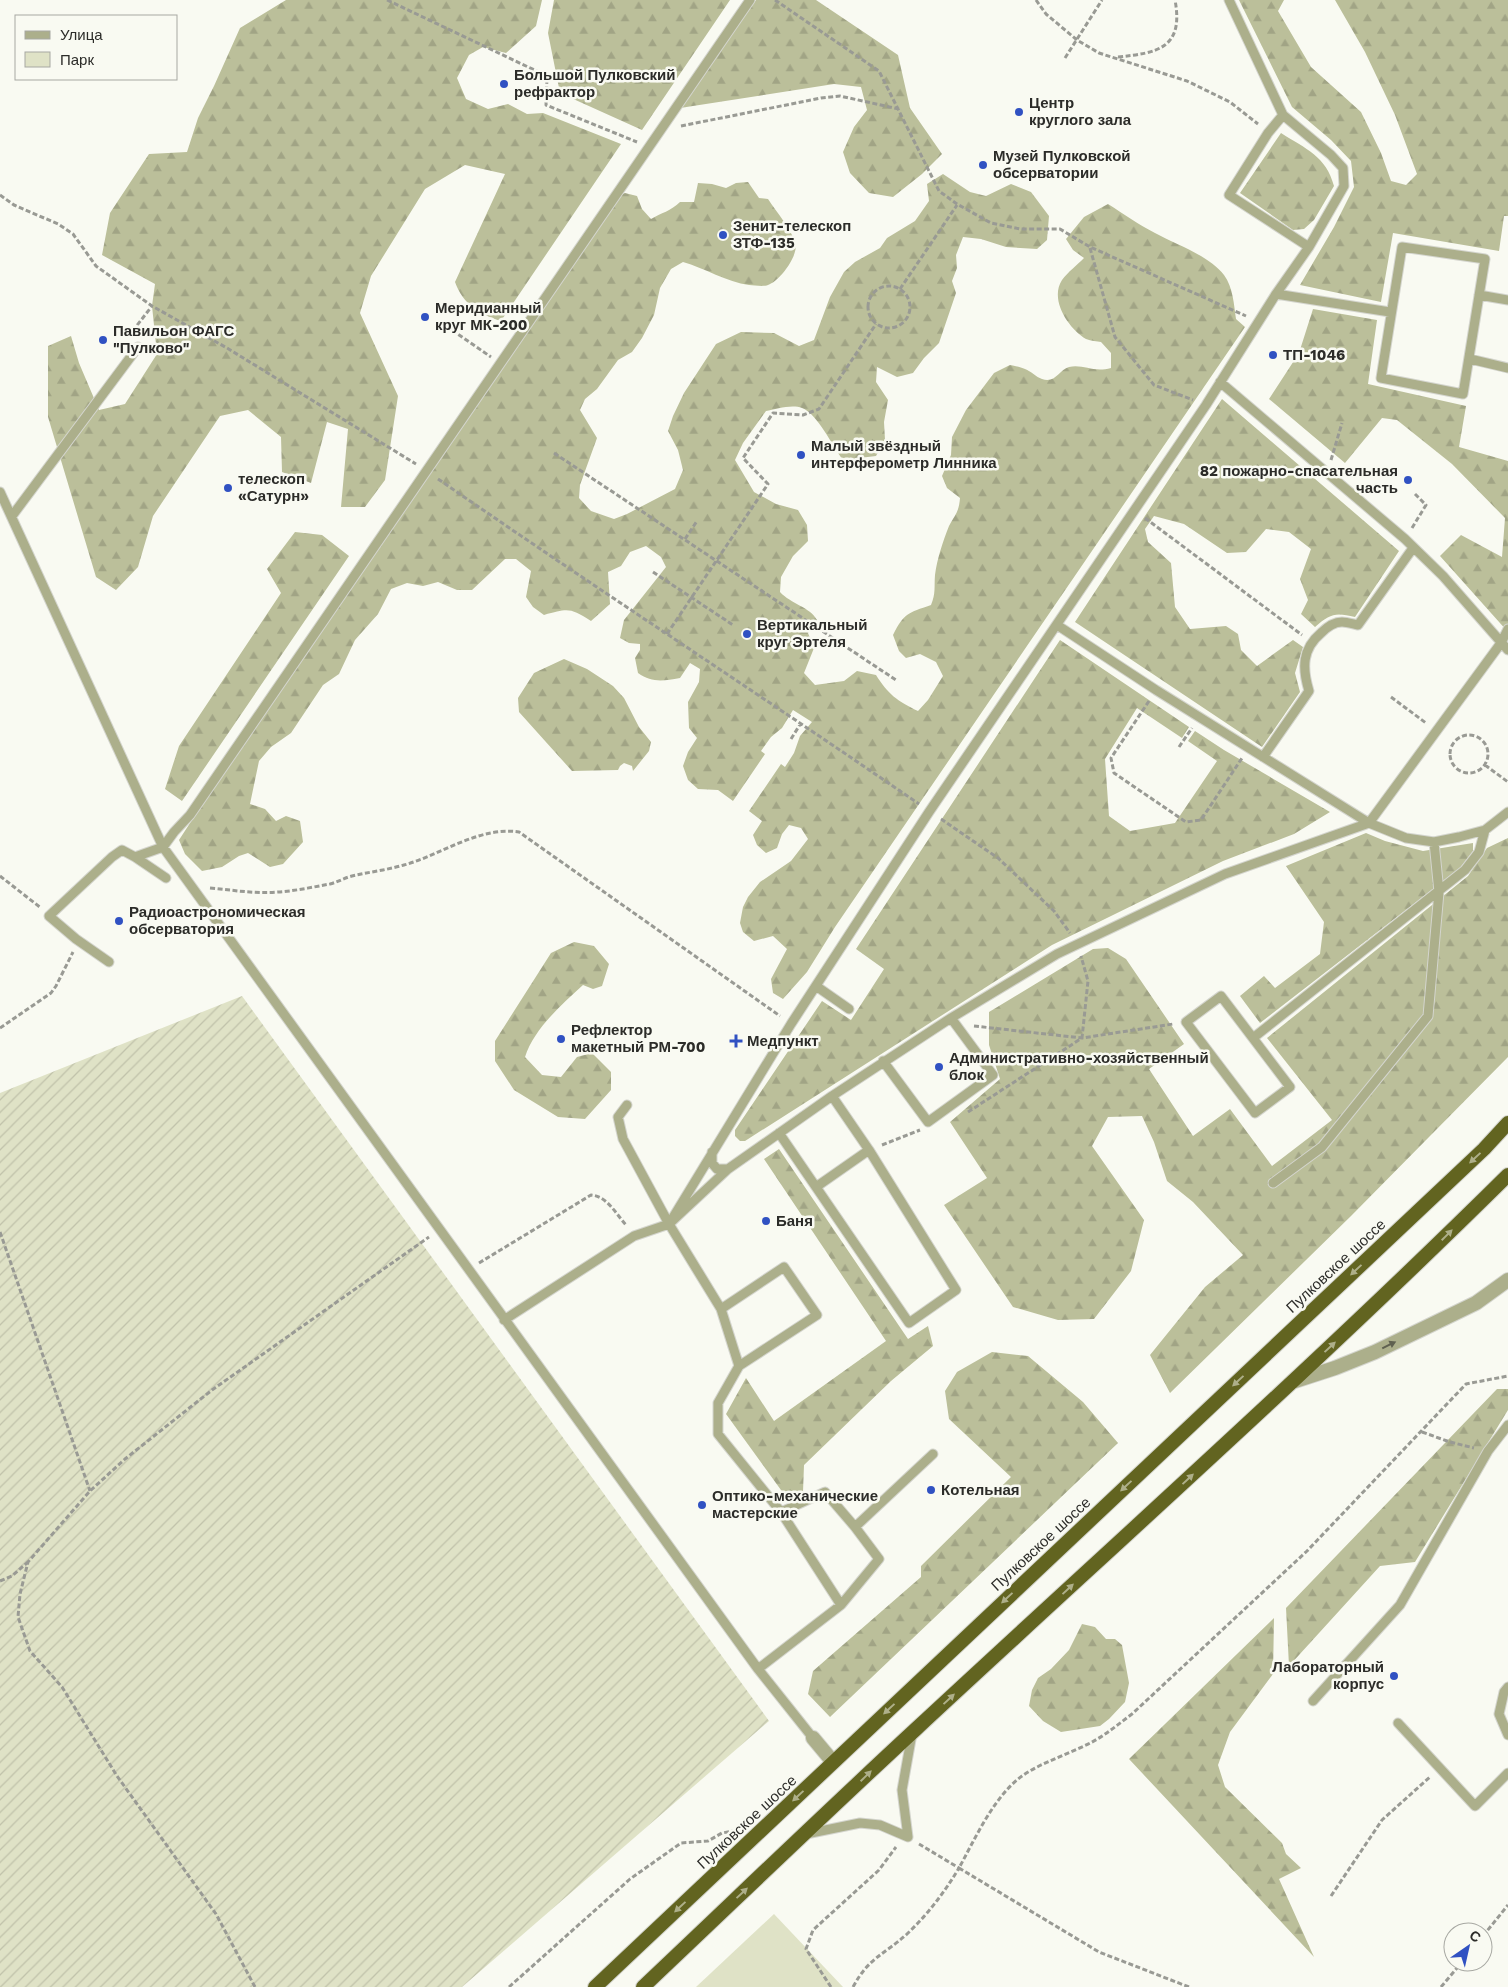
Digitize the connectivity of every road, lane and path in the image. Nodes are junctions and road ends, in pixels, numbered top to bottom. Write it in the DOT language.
graph roads {
  1 [pos="387,0"];
  2 [pos="750,0"];
  3 [pos="775,0"];
  4 [pos="1036,0"];
  5 [pos="1102,0"];
  6 [pos="1175,0"];
  7 [pos="1228,0"];
  8 [pos="1077,40"];
  9 [pos="1065,58"];
  10 [pos="1115,58"];
  11 [pos="899,109"];
  12 [pos="1283,115"];
  13 [pos="660,130"];
  14 [pos="1268,133"];
  15 [pos="649,147"];
  16 [pos="0,195"];
  17 [pos="957,204"];
  18 [pos="1090,247"];
  19 [pos="1309,247"];
  20 [pos="900,289"];
  21 [pos="1276,294"];
  22 [pos="1479,295"];
  23 [pos="1508,300"];
  24 [pos="152,306"];
  25 [pos="1390,312"];
  26 [pos="1260,322"];
  27 [pos="876,324"];
  28 [pos="446,326"];
  29 [pos="128,337"];
  30 [pos="138,347"];
  31 [pos="1470,359"];
  32 [pos="500,363"];
  33 [pos="1508,368"];
  34 [pos="1220,382"];
  35 [pos="1206,405"];
  36 [pos="1342,423"];
  37 [pos="554,453"];
  38 [pos="426,471"];
  39 [pos="1328,475"];
  40 [pos="0,492"];
  41 [pos="1415,494"];
  42 [pos="1134,510"];
  43 [pos="12,516"];
  44 [pos="697,521"];
  45 [pos="685,539"];
  46 [pos="1405,539"];
  47 [pos="1414,548"];
  48 [pos="717,560"];
  49 [pos="653,572"];
  50 [pos="692,598"];
  51 [pos="733,625"];
  52 [pos="1057,625"];
  53 [pos="1508,629"];
  54 [pos="667,634"];
  55 [pos="1311,642"];
  56 [pos="1501,643"];
  57 [pos="1508,650"];
  58 [pos="896,680"];
  59 [pos="1156,690"];
  60 [pos="1391,697"];
  61 [pos="1199,717"];
  62 [pos="801,723"];
  63 [pos="1437,731"];
  64 [pos="791,739"];
  65 [pos="1179,747"];
  66 [pos="1248,749"];
  67 [pos="1263,757"];
  68 [pos="1485,764"];
  69 [pos="1508,782"];
  70 [pos="929,812"];
  71 [pos="1508,812"];
  72 [pos="1369,823"];
  73 [pos="1485,830"];
  74 [pos="1434,842"];
  75 [pos="164,848"];
  76 [pos="135,856"];
  77 [pos="0,876"];
  78 [pos="166,878"];
  79 [pos="192,887"];
  80 [pos="1439,892"];
  81 [pos="49,916"];
  82 [pos="76,939"];
  83 [pos="109,962"];
  84 [pos="816,986"];
  85 [pos="849,1010"];
  86 [pos="953,1021"];
  87 [pos="1186,1022"];
  88 [pos="791,1024"];
  89 [pos="0,1028"];
  90 [pos="1253,1038"];
  91 [pos="883,1061"];
  92 [pos="832,1096"];
  93 [pos="627,1105"];
  94 [pos="1508,1123"];
  95 [pos="779,1133"];
  96 [pos="870,1150"];
  97 [pos="712,1151"];
  98 [pos="728,1169"];
  99 [pos="1508,1175"];
  100 [pos="1273,1183"];
  101 [pos="816,1188"];
  102 [pos="669,1224"];
  103 [pos="440,1230"];
  104 [pos="0,1232"];
  105 [pos="634,1236"];
  106 [pos="468,1270"];
  107 [pos="1508,1280"];
  108 [pos="722,1309"];
  109 [pos="504,1320"];
  110 [pos="740,1366"];
  111 [pos="1508,1376"];
  112 [pos="1294,1381"];
  113 [pos="1508,1425"];
  114 [pos="1422,1432"];
  115 [pos="1488,1451"];
  116 [pos="933,1454"];
  117 [pos="90,1491"];
  118 [pos="781,1512"];
  119 [pos="855,1527"];
  120 [pos="28,1562"];
  121 [pos="0,1581"];
  122 [pos="841,1605"];
  123 [pos="758,1669"];
  124 [pos="1508,1687"];
  125 [pos="1313,1701"];
  126 [pos="1398,1723"];
  127 [pos="913,1732"];
  128 [pos="1508,1735"];
  129 [pos="813,1738"];
  130 [pos="833,1762"];
  131 [pos="1440,1769"];
  132 [pos="1508,1773"];
  133 [pos="733,1831"];
  134 [pos="805,1834"];
  135 [pos="908,1837"];
  136 [pos="896,1847"];
  137 [pos="959,1868"];
  138 [pos="1330,1896"];
  139 [pos="1508,1905"];
  140 [pos="1493,1924"];
  141 [pos="1454,1972"];
  142 [pos="255,1987"];
  143 [pos="509,1987"];
  144 [pos="595,1987"];
  145 [pos="643,1987"];
  146 [pos="831,1987"];
  147 [pos="853,1987"];
  148 [pos="1189,1987"];
  149 [pos="1441,1987"];
  1 -- 15 [label="path"];
  2 -- 13 [label="lane"];
  3 -- 11 [label="path"];
  4 -- 8 [label="path"];
  5 -- 8 [label="path"];
  6 -- 10 [label="path"];
  7 -- 12 [label="lane"];
  8 -- 9 [label="path"];
  8 -- 10 [label="path"];
  10 -- 14 [label="path"];
  11 -- 13 [label="path"];
  11 -- 17 [label="path"];
  12 -- 14 [label="lane"];
  12 -- 19 [label="lane"];
  13 -- 15 [label="lane"];
  14 -- 19 [label="lane"];
  15 -- 32 [label="lane"];
  16 -- 24 [label="path"];
  17 -- 18 [label="path"];
  17 -- 20 [label="path"];
  18 -- 26 [label="path"];
  18 -- 35 [label="path"];
  19 -- 21 [label="lane"];
  20 -- 27 [label="path"];
  20 -- 27 [label="path"];
  21 -- 25 [label="lane"];
  21 -- 26 [label="lane"];
  22 -- 23 [label="lane"];
  22 -- 25 [label="lane"];
  22 -- 31 [label="lane"];
  24 -- 29 [label="path"];
  24 -- 38 [label="path"];
  25 -- 31 [label="lane"];
  26 -- 34 [label="lane"];
  27 -- 48 [label="path"];
  28 -- 32 [label="path"];
  30 -- 43 [label="lane"];
  31 -- 33 [label="lane"];
  32 -- 38 [label="lane"];
  34 -- 35 [label="lane"];
  34 -- 39 [label="lane"];
  35 -- 42 [label="lane"];
  36 -- 39 [label="path"];
  37 -- 45 [label="path"];
  38 -- 54 [label="path"];
  38 -- 75 [label="lane"];
  39 -- 46 [label="lane"];
  40 -- 43 [label="lane"];
  41 -- 46 [label="path"];
  42 -- 52 [label="lane"];
  42 -- 55 [label="path"];
  43 -- 75 [label="lane"];
  44 -- 45 [label="path"];
  45 -- 48 [label="path"];
  46 -- 47 [label="lane"];
  47 -- 55 [label="lane"];
  47 -- 56 [label="lane"];
  48 -- 50 [label="path"];
  48 -- 58 [label="path"];
  49 -- 50 [label="path"];
  50 -- 51 [label="path"];
  50 -- 54 [label="path"];
  52 -- 59 [label="lane"];
  52 -- 70 [label="lane"];
  53 -- 56 [label="lane"];
  54 -- 62 [label="path"];
  55 -- 67 [label="lane"];
  56 -- 57 [label="lane"];
  56 -- 63 [label="lane"];
  59 -- 61 [label="lane"];
  59 -- 66 [label="path"];
  60 -- 63 [label="path"];
  61 -- 65 [label="path"];
  61 -- 66 [label="lane"];
  62 -- 64 [label="path"];
  62 -- 70 [label="path"];
  63 -- 72 [label="lane"];
  66 -- 67 [label="lane"];
  67 -- 72 [label="lane"];
  68 -- 68 [label="path"];
  68 -- 69 [label="path"];
  70 -- 84 [label="lane"];
  71 -- 73 [label="lane"];
  72 -- 74 [label="lane"];
  72 -- 86 [label="lane"];
  73 -- 74 [label="lane"];
  73 -- 80 [label="lane"];
  74 -- 80 [label="lane"];
  75 -- 76 [label="lane"];
  75 -- 79 [label="lane"];
  76 -- 78 [label="lane"];
  76 -- 81 [label="lane"];
  77 -- 81 [label="path"];
  79 -- 88 [label="path"];
  79 -- 103 [label="lane"];
  80 -- 90 [label="lane"];
  80 -- 100 [label="lane"];
  81 -- 82 [label="lane"];
  82 -- 83 [label="lane"];
  82 -- 89 [label="path"];
  84 -- 85 [label="lane"];
  84 -- 88 [label="lane"];
  86 -- 87 [label="path"];
  86 -- 91 [label="lane"];
  86 -- 91 [label="lane"];
  87 -- 90 [label="lane"];
  87 -- 90 [label="lane"];
  88 -- 97 [label="lane"];
  91 -- 92 [label="lane"];
  92 -- 95 [label="lane"];
  92 -- 96 [label="lane"];
  93 -- 102 [label="lane"];
  94 -- 130 [label="highway, Пулковское шоссе, one-way"];
  95 -- 98 [label="lane"];
  95 -- 101 [label="lane"];
  96 -- 101 [label="lane"];
  96 -- 101 [label="lane"];
  97 -- 98 [label="lane"];
  97 -- 102 [label="lane"];
  98 -- 102 [label="lane"];
  112 -- 99 [label="highway, one-way"];
  102 -- 105 [label="lane"];
  102 -- 108 [label="lane"];
  103 -- 106 [label="lane"];
  103 -- 117 [label="path"];
  104 -- 117 [label="path"];
  105 -- 106 [label="path"];
  105 -- 109 [label="lane"];
  106 -- 109 [label="lane"];
  112 -- 107 [label="street, one-way"];
  108 -- 110 [label="lane"];
  108 -- 110 [label="lane"];
  109 -- 123 [label="lane"];
  110 -- 118 [label="lane"];
  111 -- 114 [label="path"];
  127 -- 112 [label="highway, one-way"];
  113 -- 115 [label="lane"];
  114 -- 115 [label="path"];
  114 -- 137 [label="path"];
  115 -- 125 [label="lane"];
  116 -- 119 [label="lane"];
  117 -- 120 [label="path"];
  118 -- 119 [label="lane"];
  118 -- 122 [label="lane"];
  119 -- 122 [label="lane"];
  120 -- 121 [label="path"];
  120 -- 142 [label="path"];
  122 -- 123 [label="lane"];
  123 -- 129 [label="lane"];
  124 -- 128 [label="lane"];
  126 -- 131 [label="lane"];
  134 -- 127 [label="highway, one-way"];
  127 -- 135 [label="lane"];
  129 -- 130 [label="street"];
  130 -- 144 [label="highway, Пулковское шоссе, one-way"];
  131 -- 132 [label="lane"];
  131 -- 138 [label="path"];
  133 -- 143 [label="path"];
  134 -- 135 [label="lane"];
  145 -- 134 [label="highway, one-way"];
  135 -- 137 [label="path"];
  136 -- 146 [label="path"];
  137 -- 147 [label="path"];
  137 -- 148 [label="path"];
  139 -- 140 [label="path"];
  141 -- 149 [label="path"];
}
